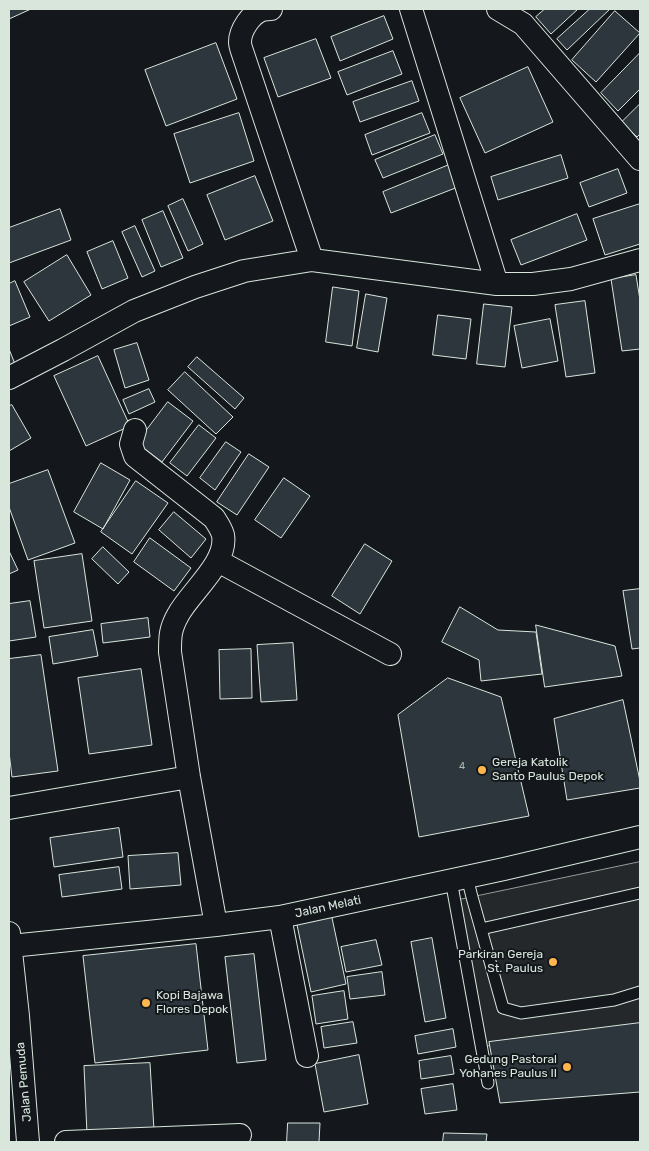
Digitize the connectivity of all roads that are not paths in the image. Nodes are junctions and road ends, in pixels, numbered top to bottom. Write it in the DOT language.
graph roads {
  1 [pos="265,9"];
  2 [pos="411,9"];
  3 [pos="498,9"];
  4 [pos="640,159"];
  5 [pos="312,260"];
  6 [pos="640,260"];
  7 [pos="497,284"];
  8 [pos="9,378"];
  9 [pos="135,430"];
  10 [pos="218,561"];
  11 [pos="390,654"];
  12 [pos="189,777"];
  13 [pos="9,808"];
  14 [pos="640,837"];
  15 [pos="459,879"];
  16 [pos="640,893"];
  17 [pos="280,917"];
  18 [pos="216,926"];
  19 [pos="482,929"];
  20 [pos="10,939"];
  21 [pos="640,992"];
  22 [pos="14,1016"];
  23 [pos="307,1056"];
  24 [pos="488,1083"];
  25 [pos="240,1135"];
  26 [pos="28,1142"];
  27 [pos="66,1142"];
  1 -- 5 [label="street"];
  2 -- 7 [label="street"];
  3 -- 4 [label="street"];
  5 -- 7 [label="street"];
  5 -- 8 [label="street"];
  6 -- 7 [label="street"];
  9 -- 10 [label="street"];
  10 -- 11 [label="street"];
  10 -- 12 [label="street"];
  12 -- 13 [label="street"];
  12 -- 18 [label="street"];
  14 -- 15 [label="street, Jalan Melati"];
  15 -- 17 [label="street, Jalan Melati"];
  15 -- 19 [label="lane"];
  15 -- 24 [label="lane"];
  16 -- 19 [label="lane"];
  17 -- 18 [label="street, Jalan Melati"];
  17 -- 23 [label="street"];
  18 -- 20 [label="street, Jalan Melati"];
  19 -- 21 [label="lane"];
  20 -- 22 [label="street, Jalan Pemuda"];
  22 -- 26 [label="street, Jalan Pemuda"];
  25 -- 27 [label="street"];
}
